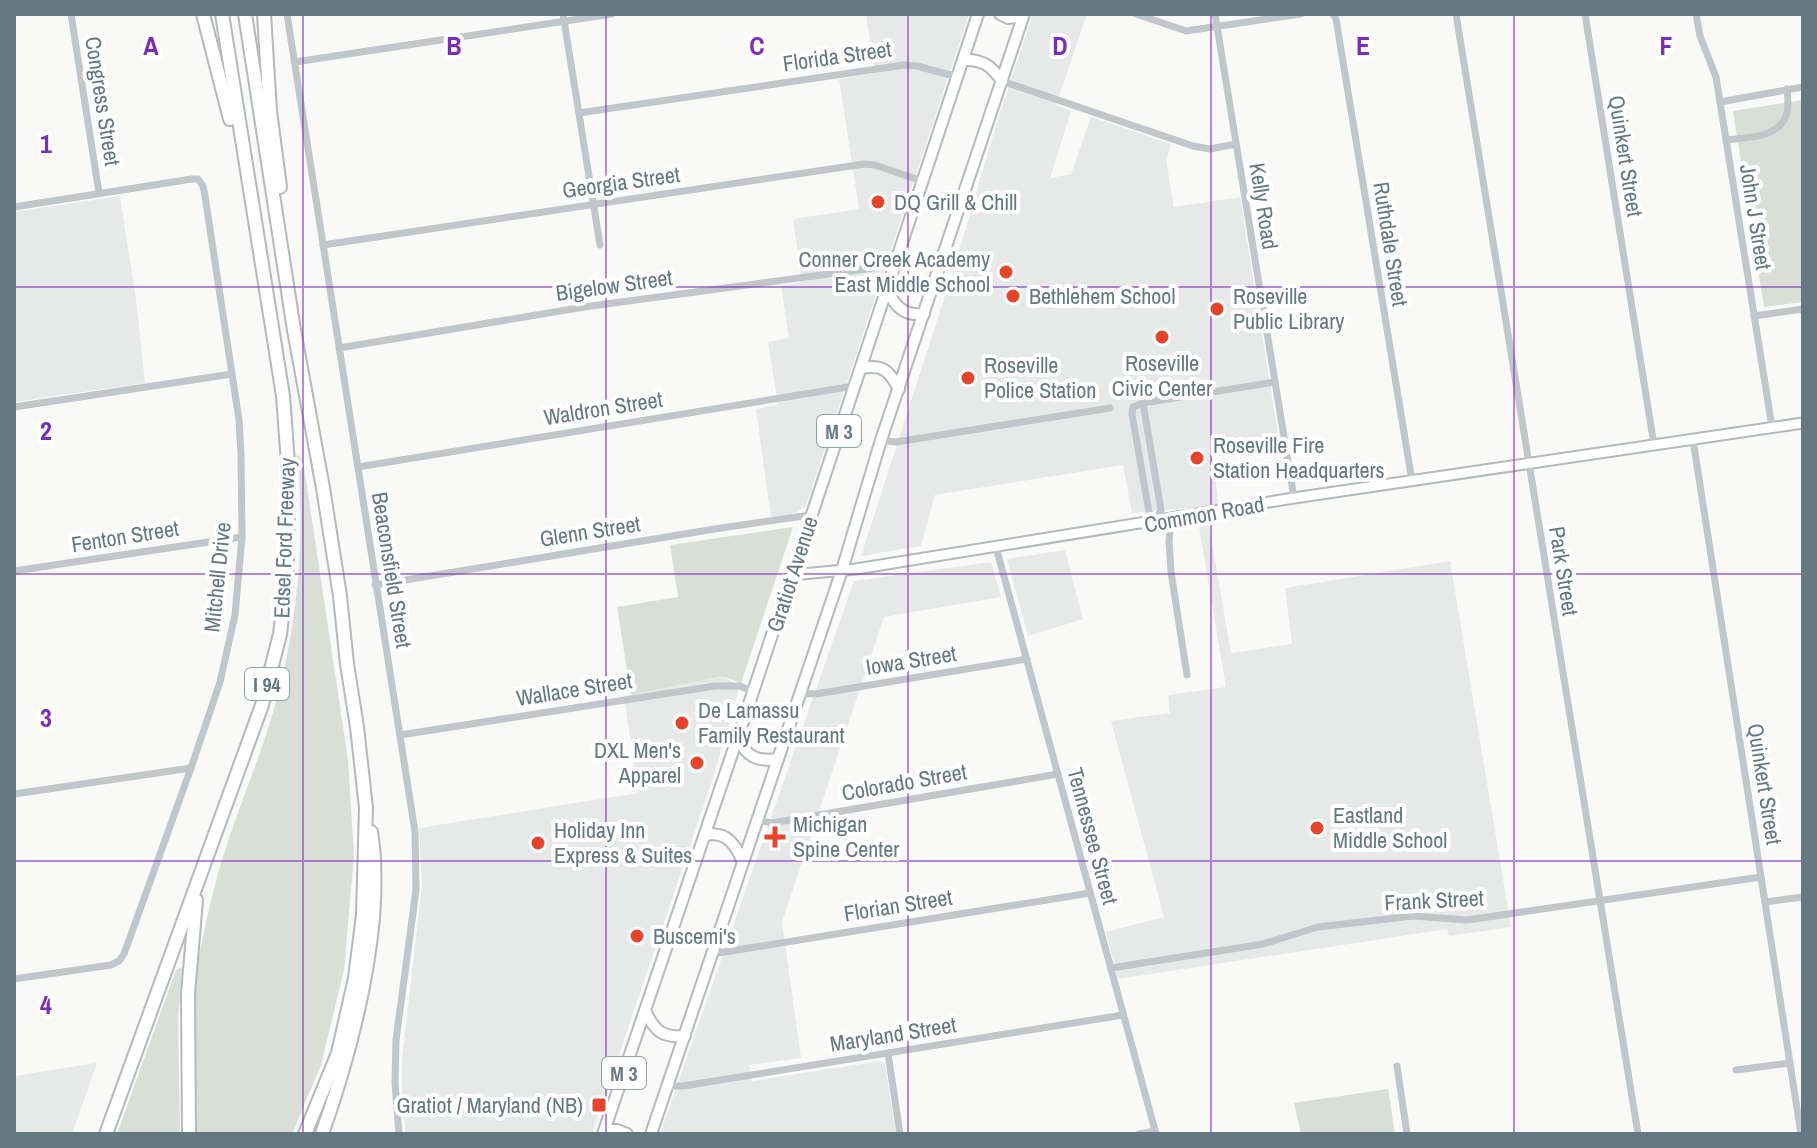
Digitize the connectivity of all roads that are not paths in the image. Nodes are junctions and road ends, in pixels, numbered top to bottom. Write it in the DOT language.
graph roads {
  1 [pos="71,14"];
  2 [pos="203,14"];
  3 [pos="222,14"];
  4 [pos="245,14"];
  5 [pos="264,14"];
  6 [pos="287,14"];
  7 [pos="612,14"];
  8 [pos="978,14"];
  9 [pos="1000,14"];
  10 [pos="1136,14"];
  11 [pos="1215,14"];
  12 [pos="1301,14"];
  13 [pos="1333,14"];
  14 [pos="1456,14"];
  15 [pos="1585,14"];
  16 [pos="1696,14"];
  17 [pos="1024,15"];
  18 [pos="564,18"];
  19 [pos="1217,27"];
  20 [pos="963,60"];
  21 [pos="295,62"];
  22 [pos="958,77"];
  23 [pos="1002,81"];
  24 [pos="1803,87"];
  25 [pos="1787,89"];
  26 [pos="1720,102"];
  27 [pos="579,113"];
  28 [pos="1726,140"];
  29 [pos="1236,144"];
  30 [pos="246,173"];
  31 [pos="922,181"];
  32 [pos="99,193"];
  33 [pos="593,205"];
  34 [pos="14,207"];
  35 [pos="323,245"];
  36 [pos="600,245"];
  37 [pos="895,265"];
  38 [pos="887,289"];
  39 [pos="1803,309"];
  40 [pos="924,314"];
  41 [pos="1754,316"];
  42 [pos="294,330"];
  43 [pos="339,348"];
  44 [pos="861,368"];
  45 [pos="232,374"];
  46 [pos="1275,382"];
  47 [pos="854,386"];
  48 [pos="899,389"];
  49 [pos="14,407"];
  50 [pos="1110,408"];
  51 [pos="1803,423"];
  52 [pos="1772,427"];
  53 [pos="881,440"];
  54 [pos="1693,440"];
  55 [pos="1654,445"];
  56 [pos="1528,464"];
  57 [pos="358,467"];
  58 [pos="1412,481"];
  59 [pos="1294,498"];
  60 [pos="811,515"];
  61 [pos="1171,519"];
  62 [pos="1155,522"];
  63 [pos="242,537"];
  64 [pos="996,547"];
  65 [pos="842,570"];
  66 [pos="14,571"];
  67 [pos="791,575"];
  68 [pos="375,585"];
  69 [pos="1027,659"];
  70 [pos="1187,675"];
  71 [pos="753,692"];
  72 [pos="800,693"];
  73 [pos="400,735"];
  74 [pos="738,737"];
  75 [pos="778,759"];
  76 [pos="191,768"];
  77 [pos="1058,774"];
  78 [pos="14,794"];
  79 [pos="366,808"];
  80 [pos="757,820"];
  81 [pos="705,835"];
  82 [pos="743,862"];
  83 [pos="1761,877"];
  84 [pos="198,881"];
  85 [pos="1090,893"];
  86 [pos="1803,897"];
  87 [pos="1600,900"];
  88 [pos="1765,902"];
  89 [pos="712,954"];
  90 [pos="1111,968"];
  91 [pos="14,979"];
  92 [pos="645,1011"];
  93 [pos="1123,1015"];
  94 [pos="685,1036"];
  95 [pos="888,1053"];
  96 [pos="1790,1063"];
  97 [pos="1397,1066"];
  98 [pos="1736,1070"];
  99 [pos="668,1086"];
  100 [pos="604,1132"];
  101 [pos="1155,1133"];
  102 [pos="106,1134"];
  103 [pos="189,1134"];
  104 [pos="305,1134"];
  105 [pos="322,1134"];
  106 [pos="399,1134"];
  107 [pos="627,1134"];
  108 [pos="651,1134"];
  109 [pos="900,1134"];
  110 [pos="1139,1134"];
  111 [pos="1407,1134"];
  112 [pos="1638,1134"];
  113 [pos="1801,1134"];
  1 -- 32 [label="street, Congress Street"];
  2 -- 30 [label="highway"];
  3 -- 30 [label="highway, Edsel Ford Freeway / I 94"];
  4 -- 42 [label="highway, Edsel Ford Freeway"];
  5 -- 42 [label="highway"];
  6 -- 21 [label="street, Beaconsfield Street"];
  7 -- 18 [label="street"];
  8 -- 20 [label="main road, Gratiot Avenue / M 3"];
  9 -- 17 [label="main road"];
  10 -- 19 [label="street"];
  11 -- 19 [label="street, Kelly Road"];
  12 -- 19 [label="street"];
  13 -- 58 [label="street, Ruthdale Street"];
  14 -- 56 [label="street, Park Street"];
  15 -- 55 [label="street, Quinkert Street"];
  16 -- 26 [label="street, John J Street"];
  17 -- 23 [label="main road, Gratiot Avenue / M 3"];
  18 -- 21 [label="street"];
  18 -- 27 [label="street"];
  19 -- 29 [label="street, Kelly Road"];
  20 -- 22 [label="main road, Gratiot Avenue / M 3"];
  20 -- 23 [label="main road"];
  21 -- 35 [label="street, Beaconsfield Street"];
  22 -- 27 [label="street, Florida Street"];
  22 -- 31 [label="main road, Gratiot Avenue / M 3"];
  23 -- 29 [label="street"];
  23 -- 40 [label="main road, Gratiot Avenue / M 3"];
  24 -- 25 [label="street"];
  25 -- 26 [label="street"];
  25 -- 28 [label="street"];
  26 -- 28 [label="street, John J Street"];
  27 -- 33 [label="street"];
  28 -- 41 [label="street, John J Street"];
  29 -- 46 [label="street, Kelly Road"];
  30 -- 84 [label="highway, Edsel Ford Freeway / I 94"];
  31 -- 33 [label="street, Georgia Street"];
  31 -- 37 [label="main road, Gratiot Avenue / M 3"];
  32 -- 34 [label="street"];
  32 -- 45 [label="street, Mitchell Drive"];
  33 -- 35 [label="street, Georgia Street"];
  33 -- 36 [label="street"];
  35 -- 43 [label="street, Beaconsfield Street"];
  37 -- 38 [label="main road, Gratiot Avenue / M 3"];
  37 -- 43 [label="street, Bigelow Street"];
  38 -- 40 [label="main road"];
  38 -- 44 [label="main road, Gratiot Avenue / M 3"];
  39 -- 41 [label="street"];
  40 -- 48 [label="main road, Gratiot Avenue / M 3"];
  41 -- 52 [label="street, John J Street"];
  42 -- 79 [label="highway, Edsel Ford Freeway"];
  43 -- 57 [label="street, Beaconsfield Street"];
  44 -- 47 [label="main road, Gratiot Avenue / M 3"];
  44 -- 48 [label="main road"];
  45 -- 49 [label="street"];
  45 -- 63 [label="street, Mitchell Drive"];
  46 -- 59 [label="street, Kelly Road"];
  46 -- 62 [label="street"];
  47 -- 57 [label="street, Waldron Street"];
  47 -- 60 [label="main road, Gratiot Avenue / M 3"];
  48 -- 53 [label="main road, Gratiot Avenue / M 3"];
  50 -- 53 [label="street"];
  51 -- 52 [label="street, Common Road"];
  52 -- 54 [label="street, Common Road"];
  53 -- 65 [label="main road, Gratiot Avenue / M 3"];
  54 -- 55 [label="street, Common Road"];
  54 -- 83 [label="street, Quinkert Street"];
  55 -- 56 [label="street, Common Road"];
  56 -- 58 [label="street, Common Road"];
  56 -- 87 [label="street, Park Street"];
  57 -- 68 [label="street, Beaconsfield Street"];
  58 -- 59 [label="street, Common Road"];
  59 -- 61 [label="street, Common Road"];
  60 -- 67 [label="main road, Gratiot Avenue / M 3"];
  60 -- 68 [label="street, Glenn Street"];
  61 -- 62 [label="street, Common Road"];
  61 -- 70 [label="street"];
  62 -- 64 [label="street, Common Road"];
  63 -- 66 [label="street, Fenton Street"];
  63 -- 76 [label="street, Mitchell Drive"];
  64 -- 65 [label="street, Common Road"];
  64 -- 69 [label="street, Tennessee Street"];
  65 -- 67 [label="street, Common Road"];
  65 -- 72 [label="main road, Gratiot Avenue / M 3"];
  67 -- 71 [label="main road, Gratiot Avenue / M 3"];
  68 -- 73 [label="street, Beaconsfield Street"];
  69 -- 72 [label="street, Iowa Street"];
  69 -- 77 [label="street, Tennessee Street"];
  71 -- 73 [label="street, Wallace Street"];
  71 -- 74 [label="main road, Gratiot Avenue / M 3"];
  72 -- 75 [label="main road, Gratiot Avenue / M 3"];
  73 -- 106 [label="street, Beaconsfield Street"];
  74 -- 75 [label="main road"];
  74 -- 81 [label="main road, Gratiot Avenue / M 3"];
  75 -- 80 [label="main road, Gratiot Avenue / M 3"];
  76 -- 78 [label="street"];
  76 -- 91 [label="street, Mitchell Drive"];
  77 -- 80 [label="street, Colorado Street"];
  77 -- 85 [label="street, Tennessee Street"];
  79 -- 104 [label="highway, Edsel Ford Freeway"];
  79 -- 105 [label="highway"];
  80 -- 82 [label="main road, Gratiot Avenue / M 3"];
  81 -- 82 [label="main road"];
  81 -- 92 [label="main road, Gratiot Avenue / M 3"];
  82 -- 89 [label="main road, Gratiot Avenue / M 3"];
  83 -- 87 [label="street, Frank Street"];
  83 -- 88 [label="street, Quinkert Street"];
  84 -- 102 [label="highway, Edsel Ford Freeway / I 94"];
  84 -- 103 [label="highway"];
  85 -- 89 [label="street, Florian Street"];
  85 -- 90 [label="street, Tennessee Street"];
  86 -- 88 [label="street"];
  87 -- 90 [label="street, Frank Street"];
  87 -- 112 [label="street, Park Street"];
  88 -- 96 [label="street, Quinkert Street"];
  89 -- 94 [label="main road, Gratiot Avenue / M 3"];
  90 -- 93 [label="street, Tennessee Street"];
  92 -- 94 [label="main road"];
  92 -- 100 [label="main road, Gratiot Avenue / M 3"];
  93 -- 95 [label="street, Maryland Street"];
  93 -- 101 [label="street, Tennessee Street"];
  94 -- 99 [label="main road, Gratiot Avenue / M 3"];
  95 -- 99 [label="street, Maryland Street"];
  95 -- 109 [label="street"];
  96 -- 98 [label="street"];
  96 -- 113 [label="street, Quinkert Street"];
  97 -- 111 [label="street"];
  99 -- 108 [label="main road, Gratiot Avenue / M 3"];
  100 -- 107 [label="main road"];
  101 -- 110 [label="street"];
}
